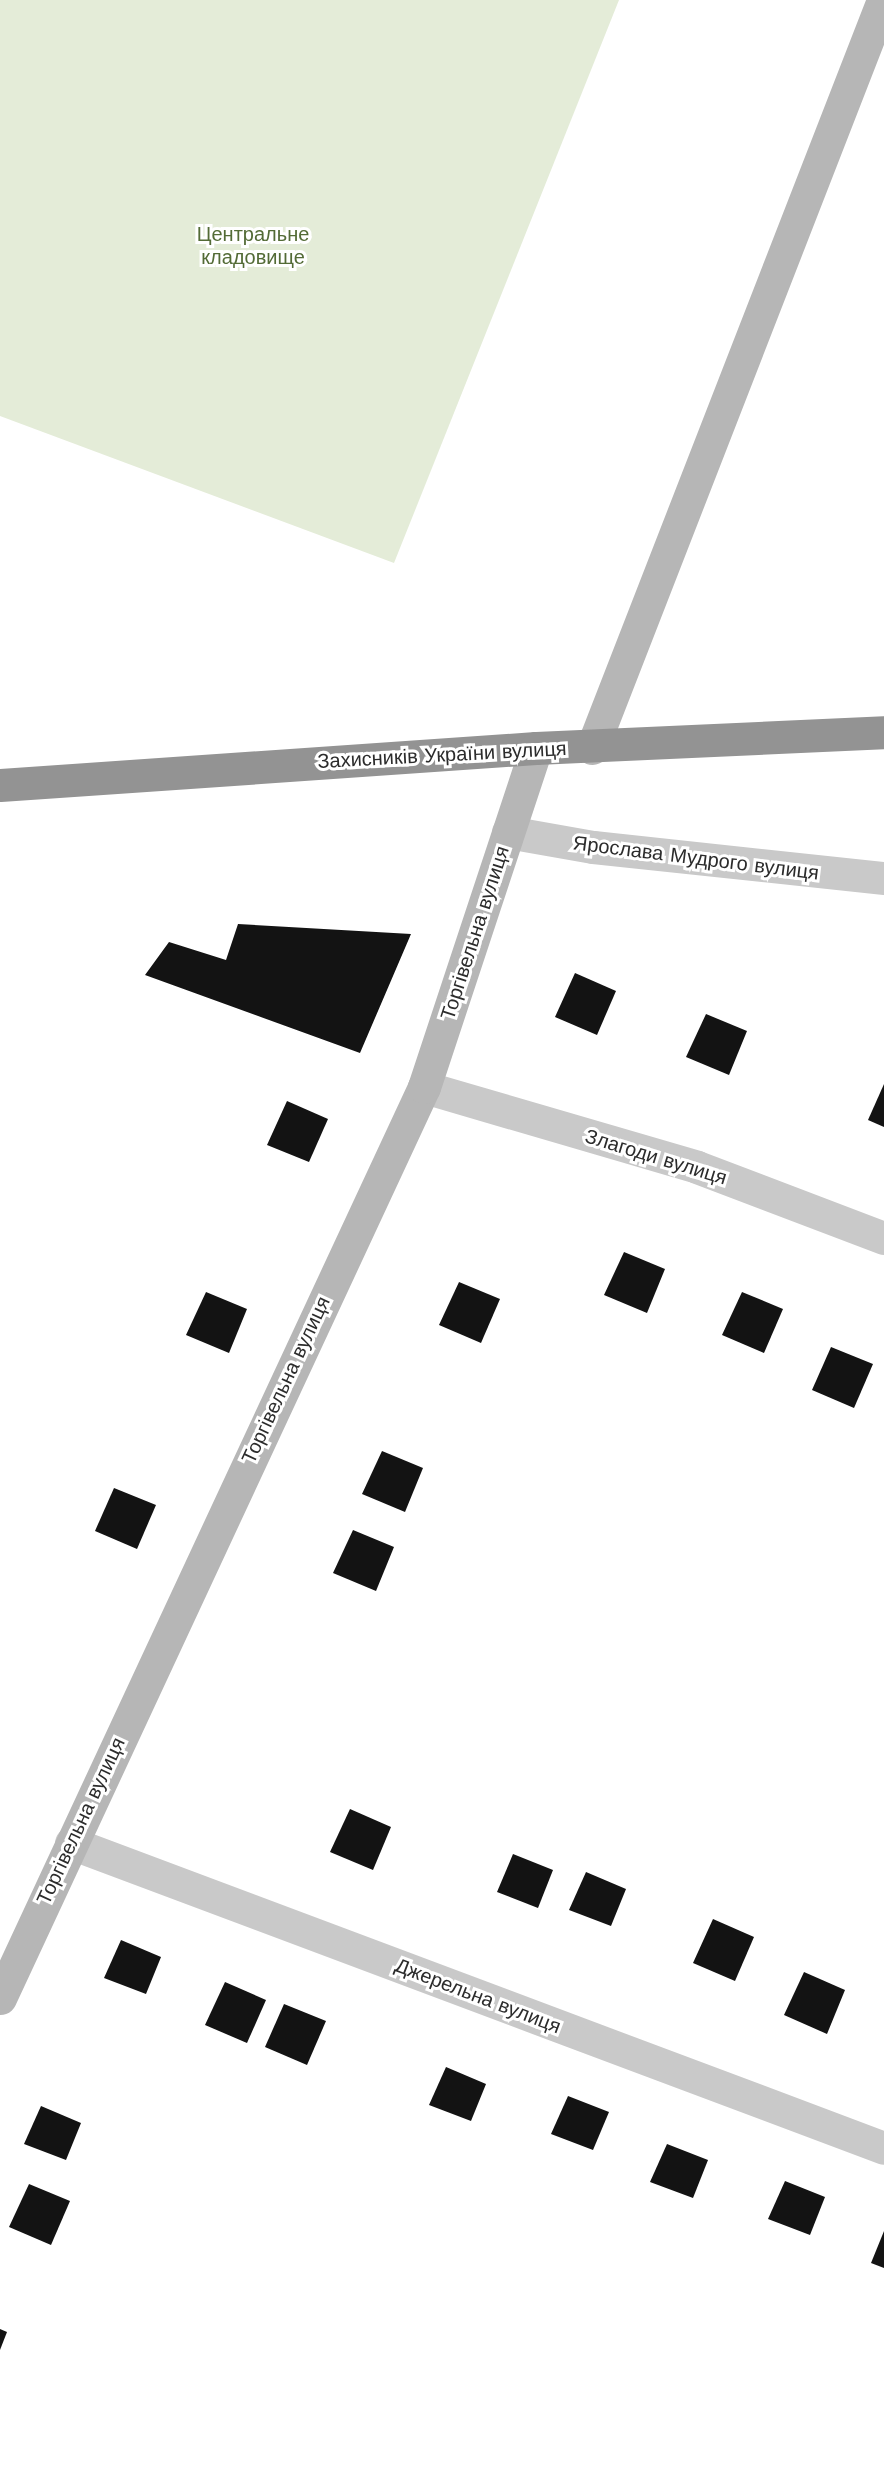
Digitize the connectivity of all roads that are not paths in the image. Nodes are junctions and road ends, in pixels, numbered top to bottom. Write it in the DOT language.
graph roads {
  1 [pos="883,0"];
  2 [pos="884,732"];
  3 [pos="536,748"];
  4 [pos="592,748"];
  5 [pos="0,785"];
  6 [pos="508,832"];
  7 [pos="884,878"];
  8 [pos="424,1087"];
  9 [pos="884,1238"];
  10 [pos="71,1843"];
  11 [pos="0,1998"];
  12 [pos="884,2148"];
  1 -- 4 [label="street"];
  2 -- 4 [label="highway, Захисників України вулиця"];
  3 -- 4 [label="highway, Захисників України вулиця"];
  3 -- 5 [label="highway, Захисників України вулиця"];
  3 -- 6 [label="street, Торгівельна вулиця"];
  6 -- 7 [label="street, Ярослава Мудрого вулиця"];
  6 -- 8 [label="street, Торгівельна вулиця"];
  8 -- 9 [label="street, Злагоди вулиця"];
  8 -- 10 [label="street, Торгівельна вулиця"];
  10 -- 11 [label="street, Торгівельна вулиця"];
  10 -- 12 [label="street, Джерельна вулиця"];
}
